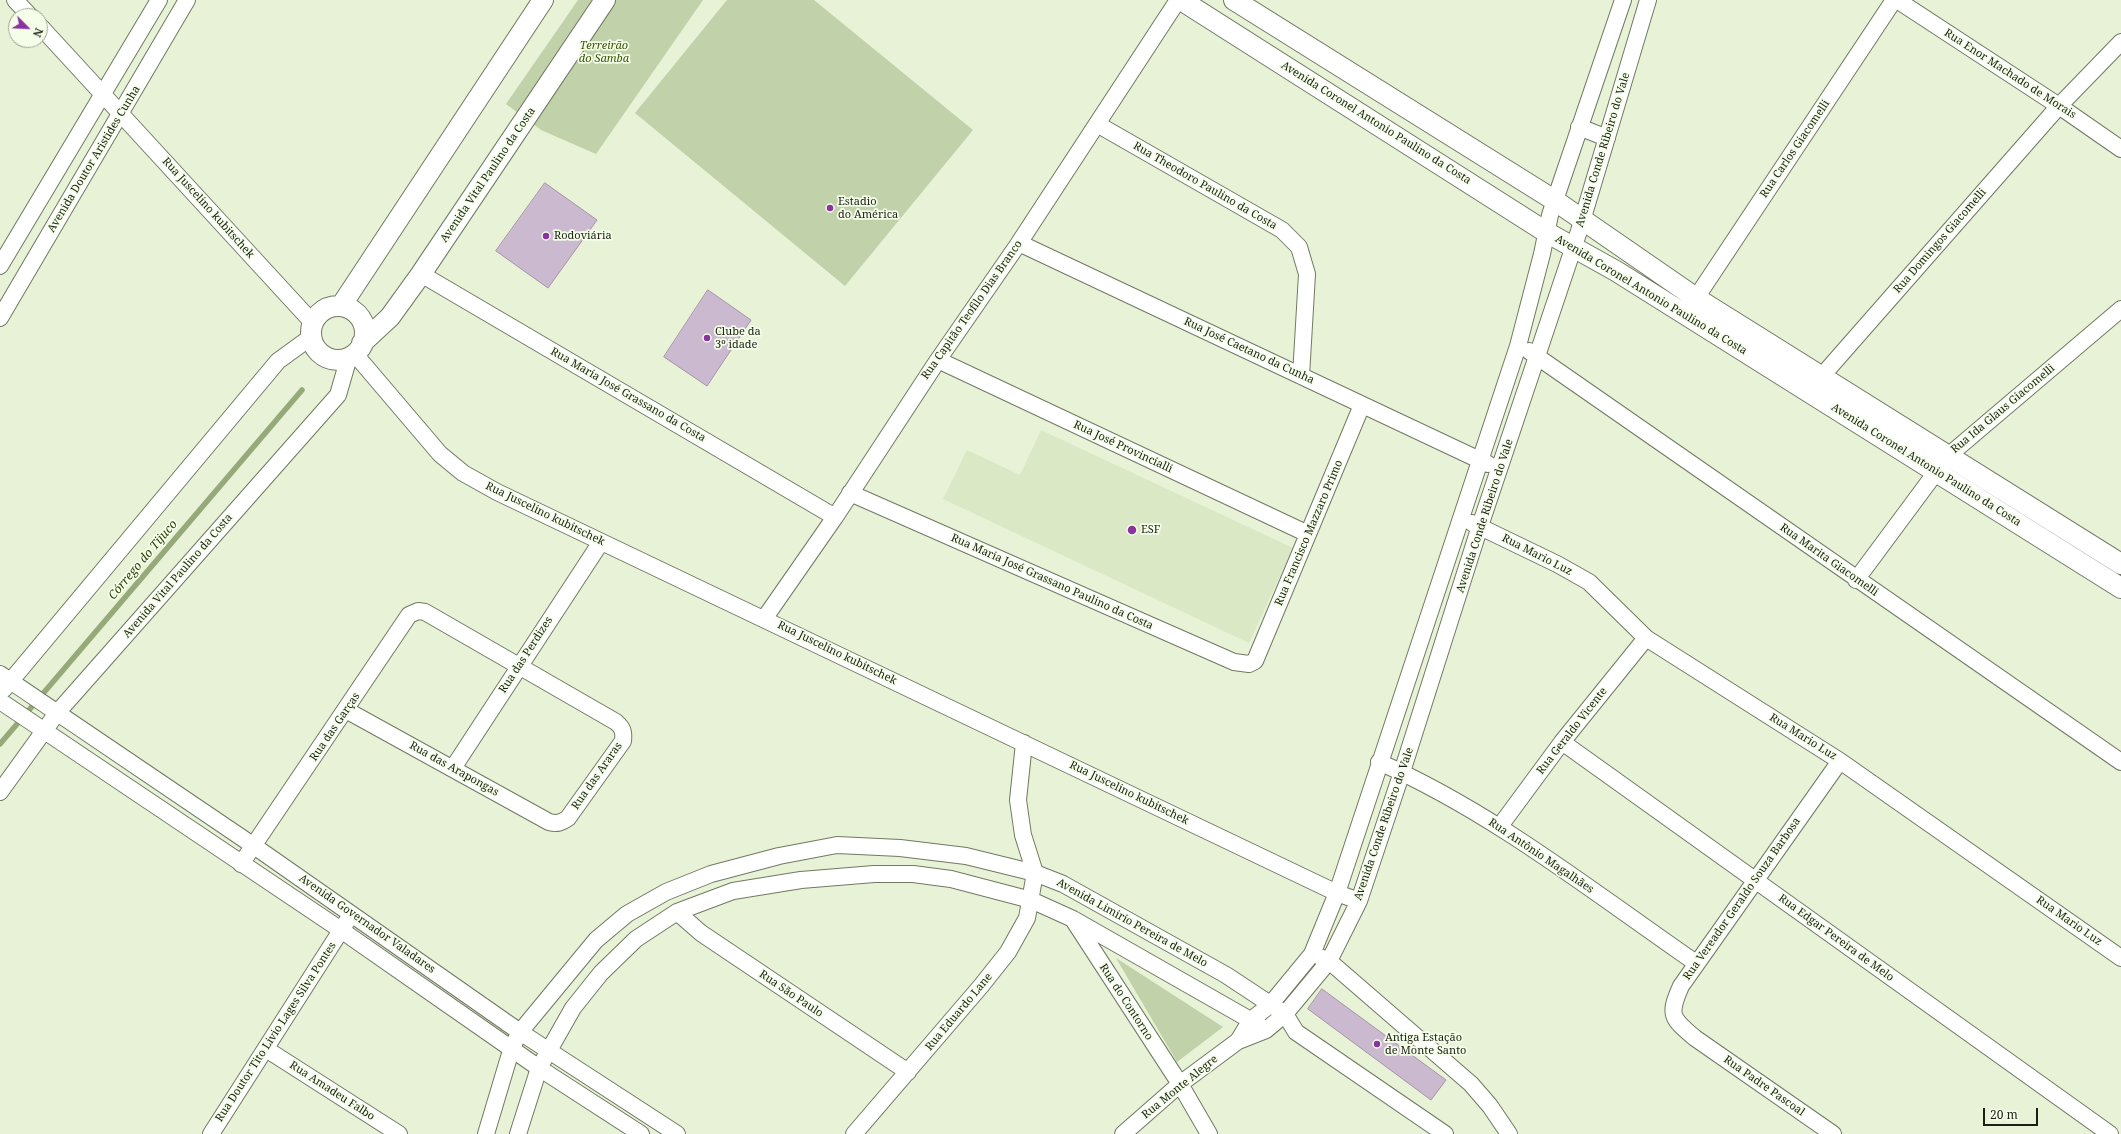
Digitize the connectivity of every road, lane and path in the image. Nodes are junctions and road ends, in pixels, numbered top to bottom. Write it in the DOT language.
graph roads {
  1 [pos="15,0"];
  2 [pos="187,0"];
  3 [pos="543,0"];
  4 [pos="605,0"];
  5 [pos="1179,0"];
  6 [pos="1234,0"];
  7 [pos="1623,0"];
  8 [pos="1648,0"];
  9 [pos="1896,0"];
  10 [pos="157,3"];
  11 [pos="22,8"];
  12 [pos="177,17"];
  13 [pos="1614,26"];
  14 [pos="1638,34"];
  15 [pos="48,35"];
  16 [pos="2121,42"];
  17 [pos="103,94"];
  18 [pos="2059,106"];
  19 [pos="121,113"];
  20 [pos="1097,124"];
  21 [pos="1579,127"];
  22 [pos="1607,138"];
  23 [pos="2121,149"];
  24 [pos="1554,200"];
  25 [pos="1583,219"];
  26 [pos="1546,232"];
  27 [pos="1019,243"];
  28 [pos="1574,247"];
  29 [pos="0,266"];
  30 [pos="421,274"];
  31 [pos="1696,298"];
  32 [pos="341,306"];
  33 [pos="2121,309"];
  34 [pos="1685,314"];
  35 [pos="0,318"];
  36 [pos="312,330"];
  37 [pos="1518,346"];
  38 [pos="355,351"];
  39 [pos="1538,356"];
  40 [pos="938,360"];
  41 [pos="1301,376"];
  42 [pos="1815,384"];
  43 [pos="1362,405"];
  44 [pos="1478,461"];
  45 [pos="1942,463"];
  46 [pos="1500,468"];
  47 [pos="850,493"];
  48 [pos="834,517"];
  49 [pos="1461,520"];
  50 [pos="1480,526"];
  51 [pos="1308,534"];
  52 [pos="601,542"];
  53 [pos="2121,564"];
  54 [pos="1856,580"];
  55 [pos="2121,588"];
  56 [pos="764,618"];
  57 [pos="1646,638"];
  58 [pos="1255,661"];
  59 [pos="518,667"];
  60 [pos="9,681"];
  61 [pos="2,700"];
  62 [pos="53,710"];
  63 [pos="346,710"];
  64 [pos="40,727"];
  65 [pos="1562,742"];
  66 [pos="1024,743"];
  67 [pos="1840,761"];
  68 [pos="1379,762"];
  69 [pos="2121,762"];
  70 [pos="453,768"];
  71 [pos="1402,772"];
  72 [pos="0,792"];
  73 [pos="562,823"];
  74 [pos="1500,826"];
  75 [pos="254,846"];
  76 [pos="241,864"];
  77 [pos="1035,873"];
  78 [pos="1755,880"];
  79 [pos="1336,893"];
  80 [pos="1030,900"];
  81 [pos="1358,901"];
  82 [pos="677,912"];
  83 [pos="353,914"];
  84 [pos="1073,920"];
  85 [pos="341,930"];
  86 [pos="1312,954"];
  87 [pos="2121,958"];
  88 [pos="1329,961"];
  89 [pos="1696,964"];
  90 [pos="1270,1005"];
  91 [pos="1286,1014"];
  92 [pos="1251,1020"];
  93 [pos="1266,1030"];
  94 [pos="520,1032"];
  95 [pos="1296,1032"];
  96 [pos="1695,1038"];
  97 [pos="1238,1041"];
  98 [pos="512,1048"];
  99 [pos="266,1049"];
  100 [pos="548,1050"];
  101 [pos="539,1068"];
  102 [pos="908,1072"];
  103 [pos="1180,1084"];
  104 [pos="211,1134"];
  105 [pos="399,1134"];
  106 [pos="486,1134"];
  107 [pos="518,1134"];
  108 [pos="641,1134"];
  109 [pos="677,1134"];
  110 [pos="854,1134"];
  111 [pos="1123,1134"];
  112 [pos="1209,1134"];
  113 [pos="1445,1134"];
  114 [pos="1509,1134"];
  115 [pos="1833,1134"];
  116 [pos="2110,1134"];
  1 -- 11 [label="street"];
  2 -- 12 [label="street, Avenida Doutor Aristides Cunha"];
  3 -- 32 [label="street"];
  4 -- 30 [label="street, Avenida Vital Paulino da Costa"];
  5 -- 20 [label="street, Rua Capitão Teofilo Dias Branco"];
  5 -- 26 [label="street, Avenida Coronel Antonio Paulino da Costa"];
  6 -- 24 [label="street, Avenida Coronel Antonio Paulino da Costa"];
  7 -- 13 [label="street, Avenida Conde Ribeiro do Vale"];
  8 -- 14 [label="street, Avenida Conde Ribeiro do Vale"];
  9 -- 18 [label="street, Rua Enor Machado de Morais"];
  9 -- 31 [label="street, Rua Carlos Giacomelli"];
  10 -- 12 [label="street"];
  10 -- 17 [label="street"];
  12 -- 19 [label="street, Avenida Doutor Aristides Cunha"];
  13 -- 14 [label="street"];
  13 -- 21 [label="street, Avenida Conde Ribeiro do Vale"];
  14 -- 22 [label="street, Avenida Conde Ribeiro do Vale"];
  15 -- 17 [label="street, Rua Juscelino kubitschek"];
  16 -- 18 [label="street, Rua Domingos Giacomelli"];
  17 -- 19 [label="street, Rua Juscelino kubitschek"];
  17 -- 29 [label="street"];
  18 -- 23 [label="street, Rua Enor Machado de Morais"];
  18 -- 42 [label="street, Rua Domingos Giacomelli"];
  19 -- 35 [label="street, Avenida Doutor Aristides Cunha"];
  19 -- 36 [label="street, Rua Juscelino kubitschek"];
  20 -- 27 [label="street, Rua Capitão Teofilo Dias Branco"];
  20 -- 41 [label="street, Rua Theodoro Paulino da Costa"];
  21 -- 22 [label="street"];
  21 -- 24 [label="street, Avenida Conde Ribeiro do Vale"];
  22 -- 25 [label="street, Avenida Conde Ribeiro do Vale"];
  24 -- 25 [label="street, Avenida Coronel Antonio Paulino da Costa"];
  24 -- 26 [label="street, Avenida Conde Ribeiro do Vale"];
  25 -- 28 [label="street, Avenida Conde Ribeiro do Vale"];
  25 -- 31 [label="street, Avenida Coronel Antonio Paulino da Costa"];
  26 -- 28 [label="street, Avenida Coronel Antonio Paulino da Costa"];
  26 -- 37 [label="street, Avenida Conde Ribeiro do Vale"];
  27 -- 40 [label="street, Rua Capitão Teofilo Dias Branco"];
  27 -- 41 [label="street, Rua José Caetano da Cunha"];
  28 -- 34 [label="street, Avenida Coronel Antonio Paulino da Costa"];
  28 -- 39 [label="street, Avenida Conde Ribeiro do Vale"];
  30 -- 38 [label="street, Avenida Vital Paulino da Costa"];
  30 -- 48 [label="street, Rua Maria José Grassano da Costa"];
  31 -- 34 [label="street, Rua Carlos Giacomelli"];
  31 -- 42 [label="street, Avenida Coronel Antonio Paulino da Costa"];
  32 -- 36 [label="street"];
  32 -- 38 [label="street"];
  33 -- 45 [label="street, Rua Ida Glaus Giacomelli"];
  34 -- 42 [label="street, Avenida Coronel Antonio Paulino da Costa"];
  36 -- 38 [label="street"];
  36 -- 60 [label="street"];
  37 -- 39 [label="street, Rua Marita Giacomelli"];
  37 -- 44 [label="street, Avenida Conde Ribeiro do Vale"];
  38 -- 52 [label="street, Rua Juscelino kubitschek"];
  38 -- 62 [label="street, Avenida Vital Paulino da Costa"];
  39 -- 46 [label="street, Avenida Conde Ribeiro do Vale"];
  39 -- 54 [label="street, Rua Marita Giacomelli"];
  40 -- 47 [label="street, Rua Capitão Teofilo Dias Branco"];
  40 -- 51 [label="street, Rua José Provincialli"];
  41 -- 43 [label="street, Rua José Caetano da Cunha"];
  42 -- 45 [label="street, Avenida Coronel Antonio Paulino da Costa"];
  43 -- 44 [label="street, Rua José Caetano da Cunha"];
  43 -- 51 [label="street, Rua Francisco Mazzaro Primo"];
  44 -- 46 [label="street, Rua José Caetano da Cunha"];
  44 -- 49 [label="street, Avenida Conde Ribeiro do Vale"];
  45 -- 53 [label="street, Avenida Coronel Antonio Paulino da Costa"];
  45 -- 54 [label="street, Rua Ida Glaus Giacomelli"];
  45 -- 55 [label="street, Avenida Coronel Antonio Paulino da Costa"];
  46 -- 50 [label="street, Avenida Conde Ribeiro do Vale"];
  47 -- 48 [label="street, Rua Capitão Teofilo Dias Branco"];
  47 -- 58 [label="street, Rua Maria José Grassano Paulino da Costa"];
  48 -- 56 [label="street, Rua Capitão Teofilo Dias Branco"];
  49 -- 50 [label="street, Rua Mario Luz"];
  49 -- 68 [label="street, Avenida Conde Ribeiro do Vale"];
  50 -- 57 [label="street, Rua Mario Luz"];
  50 -- 71 [label="street, Avenida Conde Ribeiro do Vale"];
  51 -- 58 [label="street, Rua Francisco Mazzaro Primo"];
  52 -- 56 [label="street, Rua Juscelino kubitschek"];
  52 -- 59 [label="street, Rua das Perdizes"];
  54 -- 69 [label="street, Rua Marita Giacomelli"];
  56 -- 66 [label="street, Rua Juscelino kubitschek"];
  57 -- 65 [label="street, Rua Geraldo Vicente"];
  57 -- 67 [label="street, Rua Mario Luz"];
  59 -- 63 [label="street, Rua das Garças"];
  59 -- 70 [label="street, Rua das Perdizes"];
  59 -- 73 [label="street, Rua das Araras"];
  60 -- 61 [label="street"];
  60 -- 62 [label="street, Avenida Governador Valadares"];
  61 -- 64 [label="street, Avenida Governador Valadares"];
  62 -- 64 [label="street, Avenida Vital Paulino da Costa"];
  62 -- 75 [label="street, Avenida Governador Valadares"];
  63 -- 70 [label="street, Rua das Arapongas"];
  63 -- 75 [label="street, Rua das Garças"];
  64 -- 72 [label="street, Avenida Vital Paulino da Costa"];
  64 -- 76 [label="street, Avenida Governador Valadares"];
  65 -- 74 [label="street, Rua Geraldo Vicente"];
  65 -- 78 [label="street, Rua Edgar Pereira de Melo"];
  66 -- 77 [label="street"];
  66 -- 79 [label="street, Rua Juscelino kubitschek"];
  67 -- 78 [label="street, Rua Vereador Geraldo Souza Barbosa"];
  67 -- 87 [label="street, Rua Mario Luz"];
  68 -- 71 [label="street, Rua Antônio Magalhães"];
  68 -- 79 [label="street, Avenida Conde Ribeiro do Vale"];
  70 -- 73 [label="street, Rua das Arapongas"];
  71 -- 74 [label="street, Rua Antônio Magalhães"];
  71 -- 81 [label="street, Avenida Conde Ribeiro do Vale"];
  74 -- 89 [label="street, Rua Antônio Magalhães"];
  75 -- 76 [label="street, Rua das Garças"];
  75 -- 83 [label="street, Avenida Governador Valadares"];
  76 -- 85 [label="street, Avenida Governador Valadares"];
  77 -- 80 [label="street, Rua Eduardo Lane"];
  77 -- 90 [label="street, Avenida Limirio Pereira de Melo"];
  77 -- 94 [label="street, Avenida Limirio Pereira de Melo"];
  78 -- 89 [label="street, Rua Vereador Geraldo Souza Barbosa"];
  78 -- 116 [label="street, Rua Edgar Pereira de Melo"];
  79 -- 81 [label="street, Rua Juscelino kubitschek"];
  79 -- 86 [label="street, Avenida Conde Ribeiro do Vale"];
  80 -- 82 [label="street"];
  80 -- 84 [label="street"];
  80 -- 102 [label="street, Rua Eduardo Lane"];
  81 -- 88 [label="street, Avenida Conde Ribeiro do Vale"];
  82 -- 100 [label="street"];
  82 -- 102 [label="street, Rua São Paulo"];
  83 -- 85 [label="street, Rua Doutor Tito Livio Lages Silva Pontes"];
  83 -- 94 [label="street, Avenida Governador Valadares"];
  84 -- 92 [label="street"];
  84 -- 103 [label="street, Rua do Contorno"];
  85 -- 98 [label="street, Avenida Governador Valadares"];
  85 -- 99 [label="street, Rua Doutor Tito Livio Lages Silva Pontes"];
  86 -- 88 [label="street"];
  86 -- 90 [label="street, Avenida Conde Ribeiro do Vale"];
  88 -- 91 [label="street, Avenida Conde Ribeiro do Vale"];
  88 -- 114 [label="street"];
  89 -- 96 [label="street, Rua Vereador Geraldo Souza Barbosa"];
  90 -- 91 [label="street, Avenida Limirio Pereira de Melo"];
  90 -- 92 [label="street, Rua Monte Alegre"];
  91 -- 93 [label="street, Rua Monte Alegre"];
  91 -- 95 [label="street"];
  92 -- 93 [label="street"];
  92 -- 97 [label="street, Rua Monte Alegre"];
  93 -- 95 [label="street"];
  93 -- 97 [label="street, Rua Monte Alegre"];
  94 -- 98 [label="street, Avenida Limirio Pereira de Melo"];
  94 -- 100 [label="street, Avenida Governador Valadares"];
  95 -- 113 [label="street"];
  96 -- 115 [label="street, Rua Padre Pascoal"];
  97 -- 103 [label="street, Rua Monte Alegre"];
  98 -- 101 [label="street, Avenida Governador Valadares"];
  98 -- 106 [label="street, Avenida Limirio Pereira de Melo"];
  99 -- 104 [label="street, Rua Doutor Tito Livio Lages Silva Pontes"];
  99 -- 105 [label="street, Rua Amadeu Falbo"];
  100 -- 101 [label="street"];
  100 -- 109 [label="street, Avenida Governador Valadares"];
  101 -- 107 [label="street"];
  101 -- 108 [label="street, Avenida Governador Valadares"];
  102 -- 110 [label="street, Rua Eduardo Lane"];
  103 -- 111 [label="street, Rua Monte Alegre"];
  103 -- 112 [label="street, Rua do Contorno"];
}
